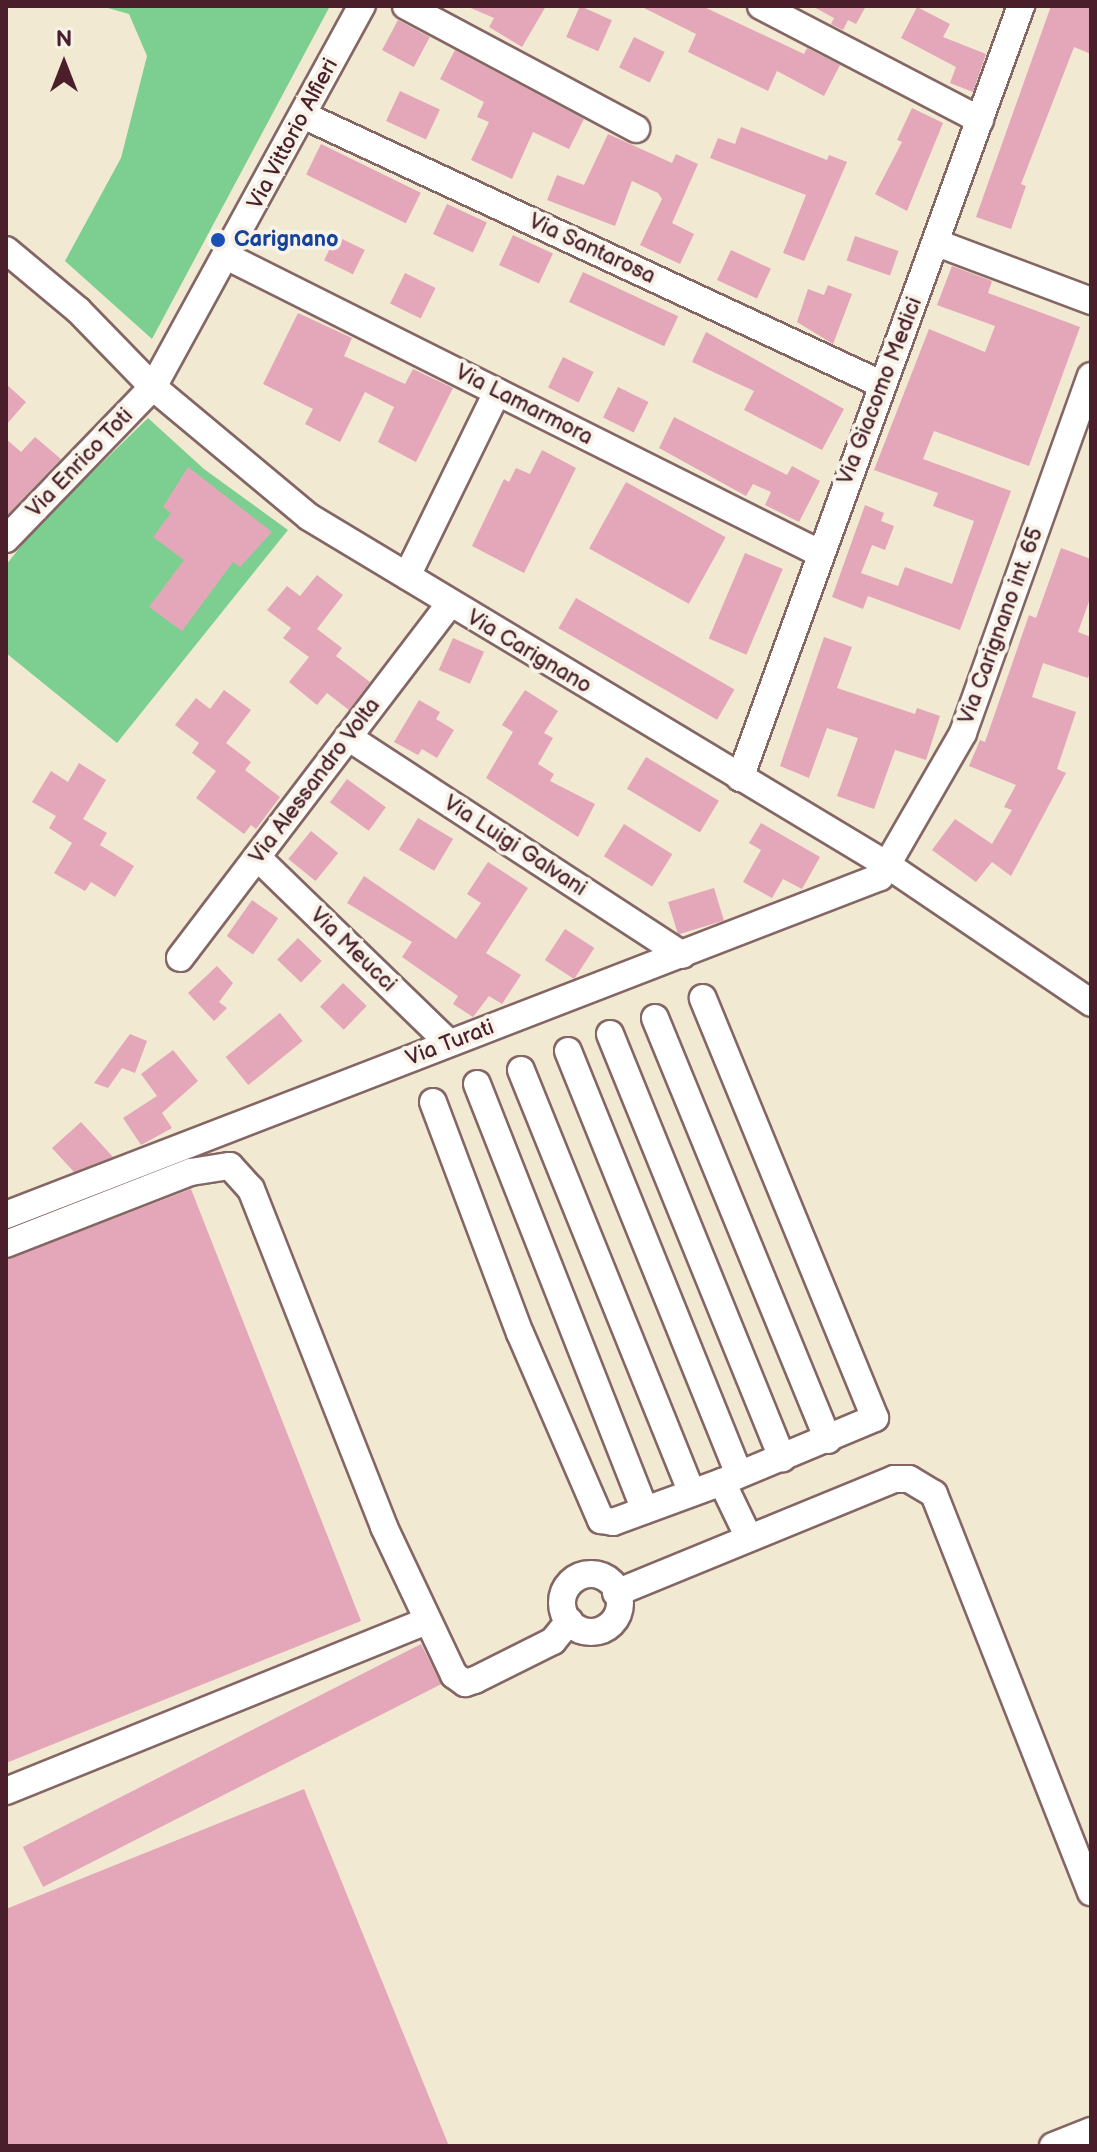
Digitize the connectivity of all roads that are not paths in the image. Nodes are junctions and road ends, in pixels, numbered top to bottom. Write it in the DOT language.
graph roads {
  1 [pos="362,6"];
  2 [pos="406,6"];
  3 [pos="761,6"];
  4 [pos="1021,6"];
  5 [pos="303,115"];
  6 [pos="980,120"];
  7 [pos="636,129"];
  8 [pos="937,243"];
  9 [pos="6,250"];
  10 [pos="228,257"];
  11 [pos="1091,301"];
  12 [pos="1091,376"];
  13 [pos="881,384"];
  14 [pos="153,387"];
  15 [pos="497,392"];
  16 [pos="6,539"];
  17 [pos="819,553"];
  18 [pos="407,576"];
  19 [pos="450,603"];
  20 [pos="348,737"];
  21 [pos="740,778"];
  22 [pos="257,857"];
  23 [pos="889,866"];
  24 [pos="682,955"];
  25 [pos="180,958"];
  26 [pos="703,998"];
  27 [pos="1091,1003"];
  28 [pos="655,1018"];
  29 [pos="610,1034"];
  30 [pos="449,1043"];
  31 [pos="568,1051"];
  32 [pos="521,1070"];
  33 [pos="477,1084"];
  34 [pos="433,1102"];
  35 [pos="6,1215"];
  36 [pos="6,1244"];
  37 [pos="828,1440"];
  38 [pos="782,1458"];
  39 [pos="731,1478"];
  40 [pos="692,1493"];
  41 [pos="645,1510"];
  42 [pos="749,1538"];
  43 [pos="616,1593"];
  44 [pos="569,1621"];
  45 [pos="425,1622"];
  46 [pos="6,1791"];
  47 [pos="1091,1892"];
  48 [pos="1091,2131"];
  49 [pos="1053,2146"];
  1 -- 5 [label="street, Via Vittorio Alfieri"];
  2 -- 7 [label="street"];
  3 -- 6 [label="street"];
  4 -- 6 [label="street, Via Giacomo Medici"];
  5 -- 10 [label="street, Via Vittorio Alfieri"];
  5 -- 13 [label="street, Via Santarosa"];
  6 -- 8 [label="street, Via Giacomo Medici"];
  8 -- 11 [label="street"];
  8 -- 13 [label="street, Via Giacomo Medici"];
  9 -- 14 [label="street, Via Carignano"];
  10 -- 14 [label="street, Via Vittorio Alfieri"];
  10 -- 15 [label="street, Via Lamarmora"];
  12 -- 23 [label="street, Via Carignano int. 65"];
  13 -- 17 [label="street, Via Giacomo Medici"];
  14 -- 16 [label="street, Via Enrico Toti"];
  14 -- 18 [label="street, Via Carignano"];
  15 -- 17 [label="street, Via Lamarmora"];
  15 -- 18 [label="street"];
  17 -- 21 [label="street, Via Giacomo Medici"];
  18 -- 19 [label="street, Via Carignano"];
  19 -- 20 [label="street, Via Alessandro Volta"];
  19 -- 21 [label="street, Via Carignano"];
  20 -- 22 [label="street, Via Alessandro Volta"];
  20 -- 24 [label="street, Via Luigi Galvani"];
  21 -- 23 [label="street, Via Carignano"];
  22 -- 25 [label="street, Via Alessandro Volta"];
  22 -- 30 [label="street, Via Meucci"];
  23 -- 24 [label="street, Via Turati"];
  23 -- 27 [label="street, Via Carignano"];
  24 -- 30 [label="street, Via Turati"];
  26 -- 37 [label="street"];
  28 -- 37 [label="street"];
  29 -- 38 [label="street"];
  30 -- 35 [label="street, Via Turati"];
  31 -- 39 [label="street"];
  32 -- 40 [label="street"];
  33 -- 41 [label="street"];
  34 -- 41 [label="street"];
  36 -- 45 [label="street"];
  37 -- 38 [label="street"];
  38 -- 39 [label="street"];
  39 -- 40 [label="street"];
  39 -- 42 [label="street"];
  40 -- 41 [label="street"];
  42 -- 43 [label="street"];
  42 -- 47 [label="street"];
  43 -- 44 [label="street"];
  43 -- 44 [label="street"];
  44 -- 45 [label="street"];
  45 -- 46 [label="street"];
  48 -- 49 [label="street"];
}
